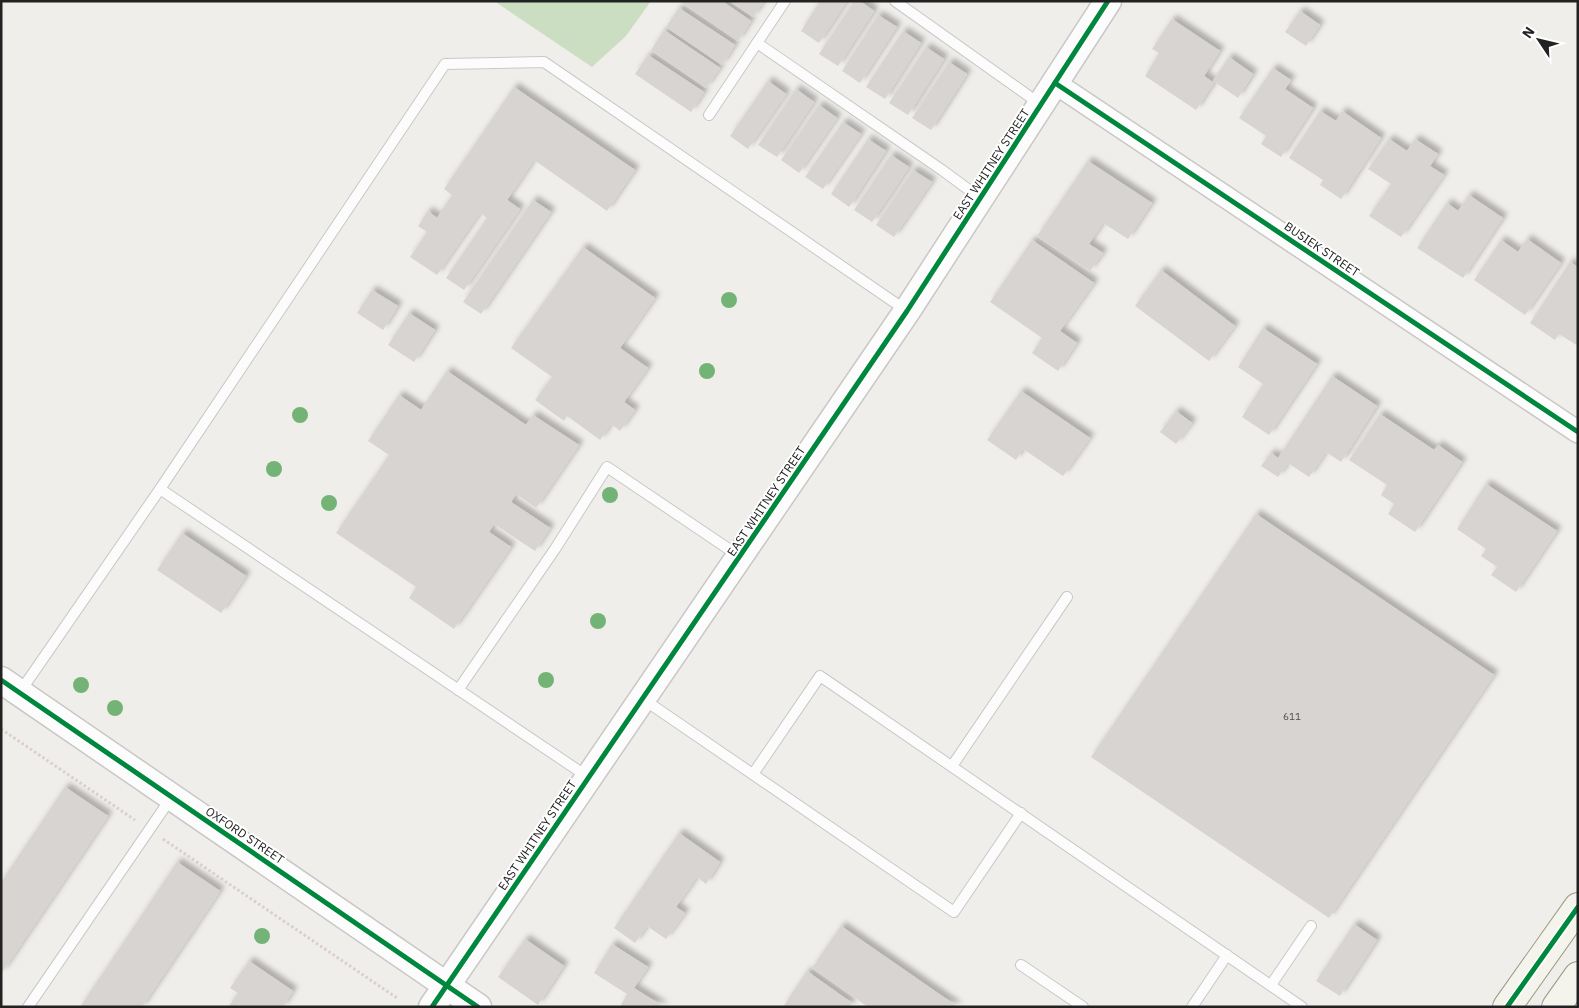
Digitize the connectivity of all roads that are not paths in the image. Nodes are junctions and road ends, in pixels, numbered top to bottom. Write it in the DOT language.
graph roads {
  1 [pos="785,1"];
  2 [pos="894,1"];
  3 [pos="1108,1"];
  4 [pos="757,43"];
  5 [pos="1048,94"];
  6 [pos="708,116"];
  7 [pos="980,198"];
  8 [pos="907,311"];
  9 [pos="1578,432"];
  10 [pos="160,489"];
  11 [pos="740,556"];
  12 [pos="1067,597"];
  13 [pos="10,687"];
  14 [pos="458,690"];
  15 [pos="642,698"];
  16 [pos="952,766"];
  17 [pos="753,774"];
  18 [pos="589,777"];
  19 [pos="172,797"];
  20 [pos="1021,814"];
  21 [pos="1578,908"];
  22 [pos="1311,926"];
  23 [pos="1227,955"];
  24 [pos="1021,965"];
  25 [pos="1578,976"];
  26 [pos="447,985"];
  27 [pos="1271,985"];
  28 [pos="28,1007"];
  29 [pos="432,1007"];
  30 [pos="478,1007"];
  31 [pos="1083,1007"];
  32 [pos="1192,1007"];
  33 [pos="1302,1007"];
  34 [pos="1507,1007"];
  35 [pos="1556,1007"];
  1 -- 4 [label="lane"];
  2 -- 5 [label="lane"];
  3 -- 5 [label="street, EAST WHITNEY STREET"];
  4 -- 6 [label="lane"];
  4 -- 7 [label="lane"];
  5 -- 7 [label="street, EAST WHITNEY STREET"];
  5 -- 9 [label="street, BUSIEK STREET"];
  7 -- 8 [label="street, EAST WHITNEY STREET"];
  8 -- 10 [label="lane"];
  8 -- 11 [label="street, EAST WHITNEY STREET"];
  10 -- 13 [label="lane"];
  10 -- 14 [label="lane"];
  11 -- 14 [label="lane"];
  11 -- 15 [label="street, EAST WHITNEY STREET"];
  12 -- 16 [label="lane"];
  13 -- 19 [label="street, OXFORD STREET"];
  14 -- 18 [label="lane"];
  15 -- 17 [label="lane"];
  15 -- 18 [label="street, EAST WHITNEY STREET"];
  16 -- 17 [label="lane"];
  16 -- 20 [label="lane"];
  17 -- 20 [label="lane"];
  18 -- 26 [label="street, EAST WHITNEY STREET"];
  19 -- 26 [label="street, OXFORD STREET"];
  19 -- 28 [label="lane"];
  20 -- 23 [label="lane"];
  21 -- 34 [label="main road"];
  22 -- 27 [label="lane"];
  23 -- 27 [label="lane"];
  23 -- 32 [label="lane"];
  24 -- 31 [label="lane"];
  25 -- 35 [label="main road"];
  26 -- 29 [label="street, EAST WHITNEY STREET"];
  26 -- 30 [label="street, OXFORD STREET"];
  27 -- 33 [label="lane"];
}
